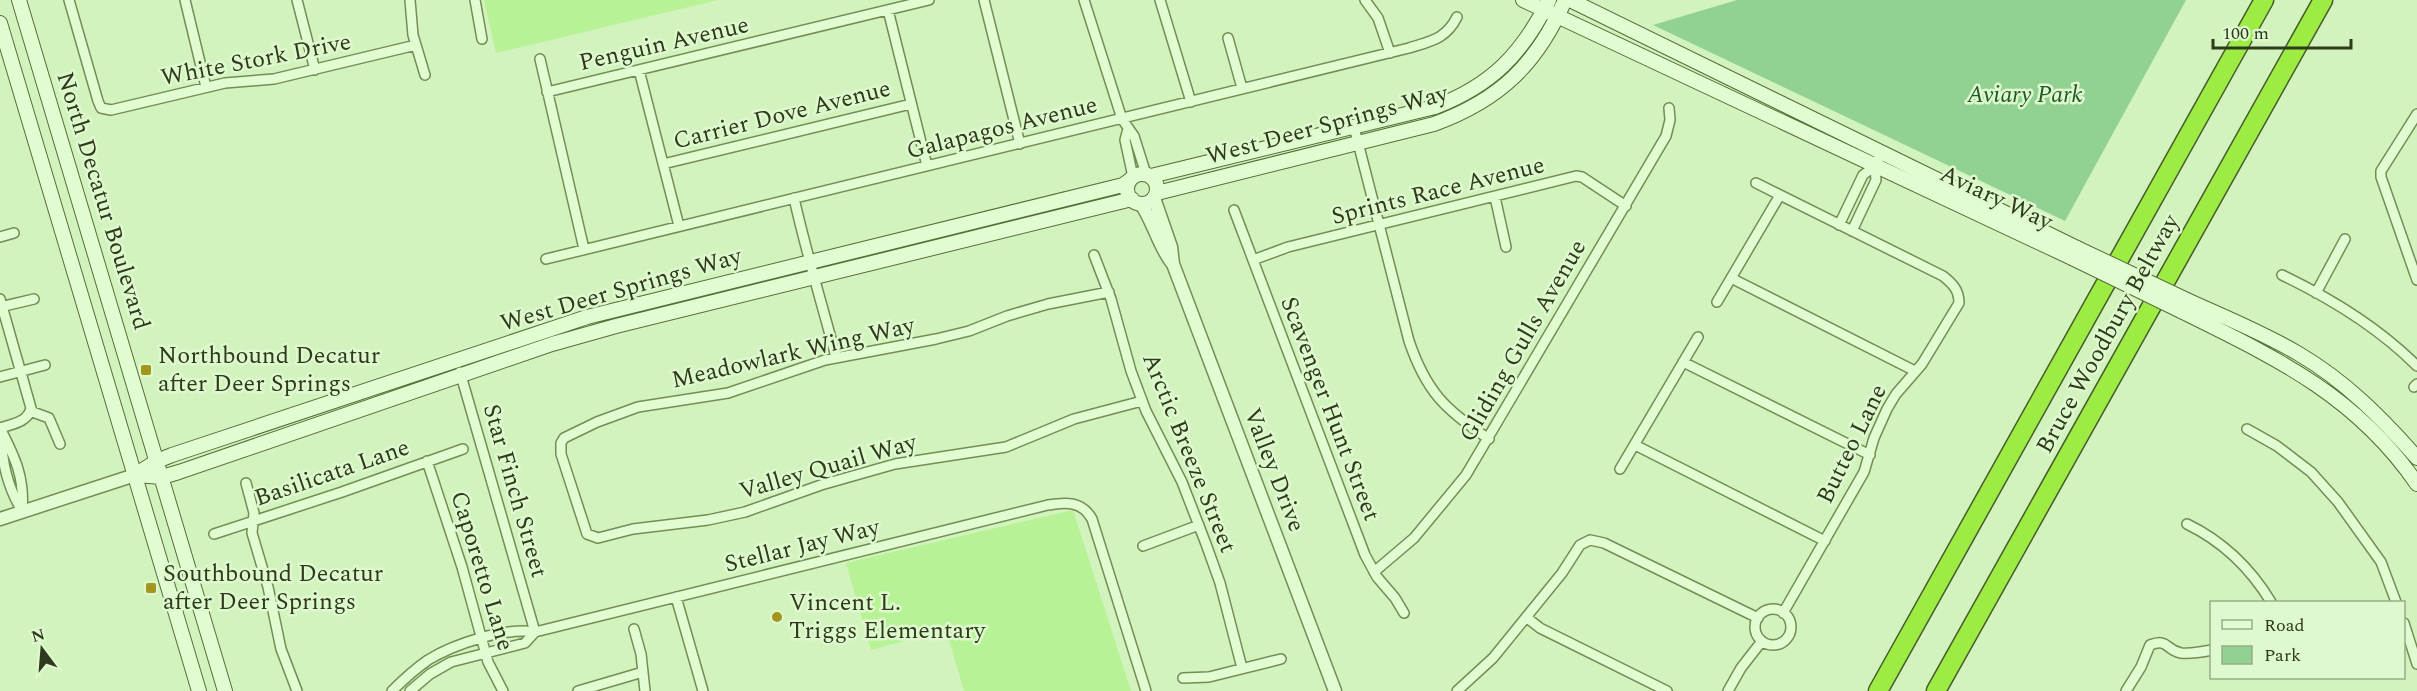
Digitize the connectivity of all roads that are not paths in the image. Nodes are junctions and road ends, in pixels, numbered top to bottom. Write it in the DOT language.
graph roads {
  1 [pos="19,0"];
  2 [pos="69,0"];
  3 [pos="185,0"];
  4 [pos="297,0"];
  5 [pos="410,0"];
  6 [pos="475,0"];
  7 [pos="929,0"];
  8 [pos="984,0"];
  9 [pos="1084,0"];
  10 [pos="1160,0"];
  11 [pos="1365,0"];
  12 [pos="1523,0"];
  13 [pos="1565,0"];
  14 [pos="1570,0"];
  15 [pos="2264,0"];
  16 [pos="2323,0"];
  17 [pos="1546,5"];
  18 [pos="888,10"];
  19 [pos="1558,16"];
  20 [pos="1457,17"];
  21 [pos="0,23"];
  22 [pos="1228,38"];
  23 [pos="482,39"];
  24 [pos="416,45"];
  25 [pos="1390,53"];
  26 [pos="540,59"];
  27 [pos="315,70"];
  28 [pos="639,70"];
  29 [pos="425,75"];
  30 [pos="206,87"];
  31 [pos="1242,88"];
  32 [pos="547,92"];
  33 [pos="1191,102"];
  34 [pos="911,104"];
  35 [pos="1669,108"];
  36 [pos="1122,119"];
  37 [pos="2416,119"];
  38 [pos="1354,127"];
  39 [pos="1358,143"];
  40 [pos="1020,144"];
  41 [pos="1882,152"];
  42 [pos="663,164"];
  43 [pos="927,166"];
  44 [pos="1875,166"];
  45 [pos="1140,177"];
  46 [pos="1756,183"];
  47 [pos="1780,195"];
  48 [pos="1156,196"];
  49 [pos="1495,197"];
  50 [pos="794,198"];
  51 [pos="1136,202"];
  52 [pos="1626,206"];
  53 [pos="1234,210"];
  54 [pos="1839,225"];
  55 [pos="679,226"];
  56 [pos="1380,226"];
  57 [pos="1852,231"];
  58 [pos="14,232"];
  59 [pos="0,237"];
  60 [pos="2345,239"];
  61 [pos="1506,247"];
  62 [pos="584,249"];
  63 [pos="2074,253"];
  64 [pos="1094,255"];
  65 [pos="546,259"];
  66 [pos="1253,260"];
  67 [pos="1173,264"];
  68 [pos="811,269"];
  69 [pos="2282,275"];
  70 [pos="1731,278"];
  71 [pos="2417,280"];
  72 [pos="1109,292"];
  73 [pos="2316,293"];
  74 [pos="34,299"];
  75 [pos="1717,302"];
  76 [pos="1,304"];
  77 [pos="1698,337"];
  78 [pos="836,357"];
  79 [pos="457,361"];
  80 [pos="1683,362"];
  81 [pos="45,365"];
  82 [pos="2417,366"];
  83 [pos="1916,371"];
  84 [pos="21,372"];
  85 [pos="461,375"];
  86 [pos="0,377"];
  87 [pos="1142,400"];
  88 [pos="30,411"];
  89 [pos="0,428"];
  90 [pos="2247,429"];
  91 [pos="1489,439"];
  92 [pos="60,444"];
  93 [pos="1635,445"];
  94 [pos="463,449"];
  95 [pos="1870,455"];
  96 [pos="157,461"];
  97 [pos="427,461"];
  98 [pos="2414,463"];
  99 [pos="1620,469"];
  100 [pos="135,475"];
  101 [pos="162,477"];
  102 [pos="2417,482"];
  103 [pos="246,483"];
  104 [pos="22,511"];
  105 [pos="0,519"];
  106 [pos="254,520"];
  107 [pos="2187,524"];
  108 [pos="1199,525"];
  109 [pos="214,534"];
  110 [pos="591,537"];
  111 [pos="1825,541"];
  112 [pos="1143,546"];
  113 [pos="1374,572"];
  114 [pos="676,597"];
  115 [pos="2270,601"];
  116 [pos="2395,601"];
  117 [pos="1404,613"];
  118 [pos="1783,613"];
  119 [pos="1526,617"];
  120 [pos="1758,618"];
  121 [pos="634,629"];
  122 [pos="2405,629"];
  123 [pos="535,632"];
  124 [pos="481,639"];
  125 [pos="1762,641"];
  126 [pos="2210,650"];
  127 [pos="485,653"];
  128 [pos="1281,659"];
  129 [pos="2417,664"];
  130 [pos="1242,668"];
  131 [pos="643,672"];
  132 [pos="1183,678"];
  133 [pos="199,691"];
  134 [pos="225,691"];
  135 [pos="297,691"];
  136 [pos="392,691"];
  137 [pos="410,691"];
  138 [pos="503,691"];
  139 [pos="578,691"];
  140 [pos="645,691"];
  141 [pos="703,691"];
  142 [pos="1146,691"];
  143 [pos="1335,691"];
  144 [pos="1457,691"];
  145 [pos="1667,691"];
  146 [pos="1728,691"];
  147 [pos="1878,691"];
  148 [pos="1936,691"];
  149 [pos="2126,691"];
  1 -- 96 [label="main road, North Decatur Boulevard"];
  2 -- 30 [label="street, White Stork Drive"];
  3 -- 30 [label="street"];
  4 -- 27 [label="street"];
  5 -- 24 [label="street"];
  6 -- 23 [label="street"];
  7 -- 18 [label="street, Penguin Avenue"];
  8 -- 40 [label="street"];
  9 -- 36 [label="street"];
  10 -- 33 [label="street"];
  11 -- 25 [label="street"];
  12 -- 17 [label="main road, Aviary Way"];
  13 -- 19 [label="main road, West Deer Springs Way"];
  14 -- 41 [label="main road, Aviary Way"];
  15 -- 147 [label="highway, Bruce Woodbury Beltway"];
  16 -- 148 [label="highway, Bruce Woodbury Beltway"];
  17 -- 19 [label="main road, Aviary Way"];
  17 -- 38 [label="main road, West Deer Springs Way"];
  18 -- 28 [label="street, Penguin Avenue"];
  18 -- 34 [label="street"];
  19 -- 39 [label="main road, West Deer Springs Way"];
  19 -- 44 [label="main road, Aviary Way"];
  20 -- 25 [label="street, Galapagos Avenue"];
  21 -- 100 [label="main road, North Decatur Boulevard"];
  22 -- 31 [label="street"];
  24 -- 27 [label="street, White Stork Drive"];
  24 -- 29 [label="street"];
  25 -- 31 [label="street, Galapagos Avenue"];
  26 -- 32 [label="street"];
  27 -- 30 [label="street, White Stork Drive"];
  28 -- 32 [label="street, Penguin Avenue"];
  28 -- 42 [label="street"];
  31 -- 33 [label="street, Galapagos Avenue"];
  32 -- 62 [label="street"];
  33 -- 36 [label="street, Galapagos Avenue"];
  34 -- 42 [label="street, Carrier Dove Avenue"];
  34 -- 43 [label="street"];
  35 -- 52 [label="street, Gliding Gulls Avenue"];
  36 -- 40 [label="street, Galapagos Avenue"];
  36 -- 45 [label="street"];
  37 -- 71 [label="street"];
  38 -- 39 [label="street"];
  38 -- 45 [label="main road, West Deer Springs Way"];
  39 -- 48 [label="main road, West Deer Springs Way"];
  39 -- 56 [label="street"];
  40 -- 43 [label="street, Galapagos Avenue"];
  41 -- 44 [label="street"];
  41 -- 63 [label="main road, Aviary Way"];
  42 -- 55 [label="street"];
  43 -- 50 [label="street, Galapagos Avenue"];
  44 -- 54 [label="street"];
  44 -- 57 [label="street"];
  44 -- 63 [label="main road, Aviary Way"];
  45 -- 48 [label="main road"];
  45 -- 51 [label="main road"];
  45 -- 68 [label="main road, West Deer Springs Way"];
  46 -- 47 [label="street"];
  47 -- 54 [label="street"];
  47 -- 70 [label="street"];
  48 -- 51 [label="main road"];
  48 -- 67 [label="street, Valley Drive"];
  49 -- 52 [label="street, Sprints Race Avenue"];
  49 -- 56 [label="street, Sprints Race Avenue"];
  49 -- 61 [label="street"];
  50 -- 55 [label="street, Galapagos Avenue"];
  50 -- 68 [label="street"];
  51 -- 67 [label="street, Valley Drive"];
  51 -- 68 [label="main road, West Deer Springs Way"];
  52 -- 91 [label="street, Gliding Gulls Avenue"];
  53 -- 66 [label="street, Scavenger Hunt Street"];
  54 -- 57 [label="street"];
  55 -- 62 [label="street, Galapagos Avenue"];
  56 -- 66 [label="street, Sprints Race Avenue"];
  56 -- 91 [label="street"];
  57 -- 83 [label="street, Butteo Lane"];
  58 -- 59 [label="street"];
  60 -- 73 [label="street"];
  62 -- 65 [label="street, Galapagos Avenue"];
  63 -- 98 [label="main road, Aviary Way, bridge"];
  64 -- 72 [label="street, Arctic Breeze Street"];
  66 -- 113 [label="street, Scavenger Hunt Street"];
  67 -- 143 [label="street, Valley Drive"];
  68 -- 78 [label="street"];
  68 -- 79 [label="main road, West Deer Springs Way"];
  68 -- 85 [label="main road, West Deer Springs Way"];
  69 -- 73 [label="street"];
  70 -- 75 [label="street"];
  70 -- 83 [label="street"];
  72 -- 78 [label="street, Meadowlark Wing Way"];
  72 -- 87 [label="street, Arctic Breeze Street"];
  73 -- 82 [label="street"];
  74 -- 76 [label="street"];
  76 -- 84 [label="street"];
  77 -- 80 [label="street"];
  78 -- 110 [label="street, Meadowlark Wing Way"];
  79 -- 85 [label="street, Star Finch Street"];
  79 -- 96 [label="main road, West Deer Springs Way"];
  80 -- 93 [label="street"];
  80 -- 95 [label="street"];
  81 -- 84 [label="street"];
  83 -- 95 [label="street, Butteo Lane"];
  84 -- 86 [label="street"];
  84 -- 88 [label="street"];
  85 -- 101 [label="main road, West Deer Springs Way"];
  85 -- 123 [label="street, Star Finch Street"];
  87 -- 108 [label="street, Arctic Breeze Street"];
  87 -- 110 [label="street, Valley Quail Way"];
  88 -- 89 [label="street"];
  88 -- 92 [label="street"];
  89 -- 104 [label="street"];
  90 -- 116 [label="street"];
  91 -- 113 [label="street, Gliding Gulls Avenue"];
  93 -- 99 [label="street"];
  93 -- 111 [label="street"];
  94 -- 97 [label="street, Basilicata Lane"];
  95 -- 111 [label="street, Butteo Lane"];
  96 -- 100 [label="main road, West Deer Springs Way"];
  96 -- 101 [label="main road, North Decatur Boulevard"];
  97 -- 106 [label="street, Basilicata Lane"];
  97 -- 124 [label="street, Caporetto Lane"];
  98 -- 102 [label="main road, Aviary Way"];
  100 -- 101 [label="main road, West Deer Springs Way"];
  100 -- 104 [label="street, West Deer Springs Way"];
  100 -- 133 [label="main road, North Decatur Boulevard"];
  101 -- 134 [label="main road, North Decatur Boulevard"];
  103 -- 106 [label="street"];
  104 -- 105 [label="street, West Deer Springs Way"];
  106 -- 109 [label="street, Basilicata Lane"];
  106 -- 135 [label="street"];
  107 -- 115 [label="street"];
  108 -- 112 [label="street"];
  108 -- 130 [label="street, Arctic Breeze Street"];
  111 -- 118 [label="street, Butteo Lane"];
  113 -- 117 [label="street, Scavenger Hunt Street"];
  114 -- 123 [label="street, Stellar Jay Way"];
  114 -- 141 [label="street"];
  114 -- 142 [label="street, Stellar Jay Way"];
  118 -- 120 [label="street"];
  118 -- 125 [label="street"];
  119 -- 120 [label="street"];
  119 -- 144 [label="street"];
  119 -- 145 [label="street"];
  120 -- 125 [label="street"];
  121 -- 131 [label="street"];
  122 -- 129 [label="street"];
  123 -- 124 [label="street"];
  123 -- 127 [label="street"];
  124 -- 127 [label="street, Caporetto Lane"];
  124 -- 136 [label="street"];
  125 -- 146 [label="street"];
  126 -- 149 [label="street"];
  127 -- 137 [label="street"];
  127 -- 138 [label="street, Caporetto Lane"];
  128 -- 130 [label="street"];
  130 -- 132 [label="street"];
  131 -- 139 [label="street"];
  131 -- 140 [label="street"];
}
